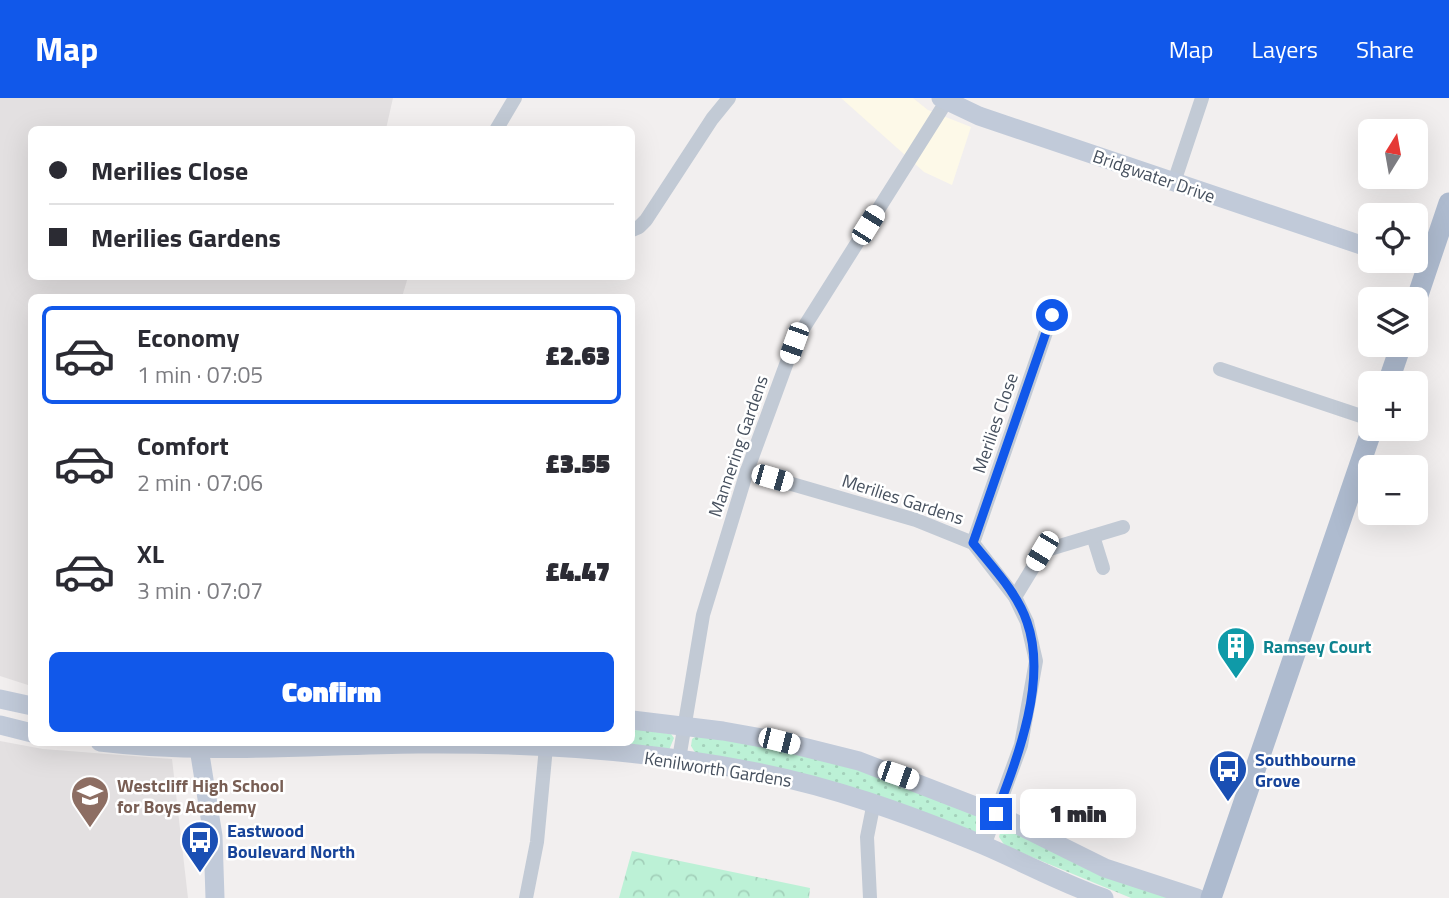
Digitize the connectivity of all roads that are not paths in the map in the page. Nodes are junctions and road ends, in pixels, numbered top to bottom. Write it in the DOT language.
graph roads {
  1 [pos="515,98"];
  2 [pos="729,98"];
  3 [pos="1202,98"];
  4 [pos="943,100"];
  5 [pos="498,126"];
  6 [pos="1174,182"];
  7 [pos="1449,203"];
  8 [pos="635,228"];
  9 [pos="1445,228"];
  10 [pos="1358,244"];
  11 [pos="1428,251"];
  12 [pos="1052,315"];
  13 [pos="1220,369"];
  14 [pos="1358,415"];
  15 [pos="1368,441"];
  16 [pos="747,471"];
  17 [pos="1123,527"];
  18 [pos="1093,536"];
  19 [pos="973,543"];
  20 [pos="1103,568"];
  21 [pos="1015,597"];
  22 [pos="0,699"];
  23 [pos="28,705"];
  24 [pos="635,720"];
  25 [pos="0,725"];
  26 [pos="684,725"];
  27 [pos="28,732"];
  28 [pos="199,746"];
  29 [pos="504,746"];
  30 [pos="546,747"];
  31 [pos="680,759"];
  32 [pos="874,802"];
  33 [pos="996,814"];
  34 [pos="984,846"];
  35 [pos="215,898"];
  36 [pos="526,898"];
  37 [pos="870,898"];
  38 [pos="1104,898"];
  39 [pos="1197,898"];
  40 [pos="1211,898"];
  1 -- 5 [label="street"];
  2 -- 8 [label="street"];
  3 -- 6 [label="street"];
  4 -- 6 [label="street, Bridgwater Drive"];
  4 -- 16 [label="street, Mannering Gardens"];
  6 -- 10 [label="street, Bridgwater Drive"];
  7 -- 9 [label="main road"];
  9 -- 11 [label="main road"];
  12 -- 19 [label="street, Merilies Close"];
  13 -- 14 [label="street"];
  15 -- 40 [label="main road"];
  16 -- 19 [label="street, Merilies Gardens"];
  16 -- 26 [label="street, Mannering Gardens"];
  17 -- 18 [label="street"];
  18 -- 20 [label="street"];
  18 -- 21 [label="street"];
  19 -- 21 [label="street, Merilies Gardens"];
  21 -- 33 [label="street, Merilies Gardens"];
  22 -- 23 [label="street"];
  24 -- 26 [label="street, Kenilworth Gardens"];
  25 -- 27 [label="street"];
  26 -- 31 [label="street, Mannering Gardens"];
  26 -- 33 [label="street, Kenilworth Gardens"];
  28 -- 35 [label="street"];
  29 -- 30 [label="street, Kenilworth Gardens"];
  30 -- 31 [label="street, Kenilworth Gardens"];
  30 -- 36 [label="street"];
  31 -- 32 [label="street, Kenilworth Gardens"];
  32 -- 34 [label="street, Kenilworth Gardens"];
  32 -- 37 [label="street"];
  33 -- 34 [label="street, Merilies Gardens"];
  33 -- 39 [label="street, Kenilworth Gardens"];
  34 -- 38 [label="street, Kenilworth Gardens"];
}
